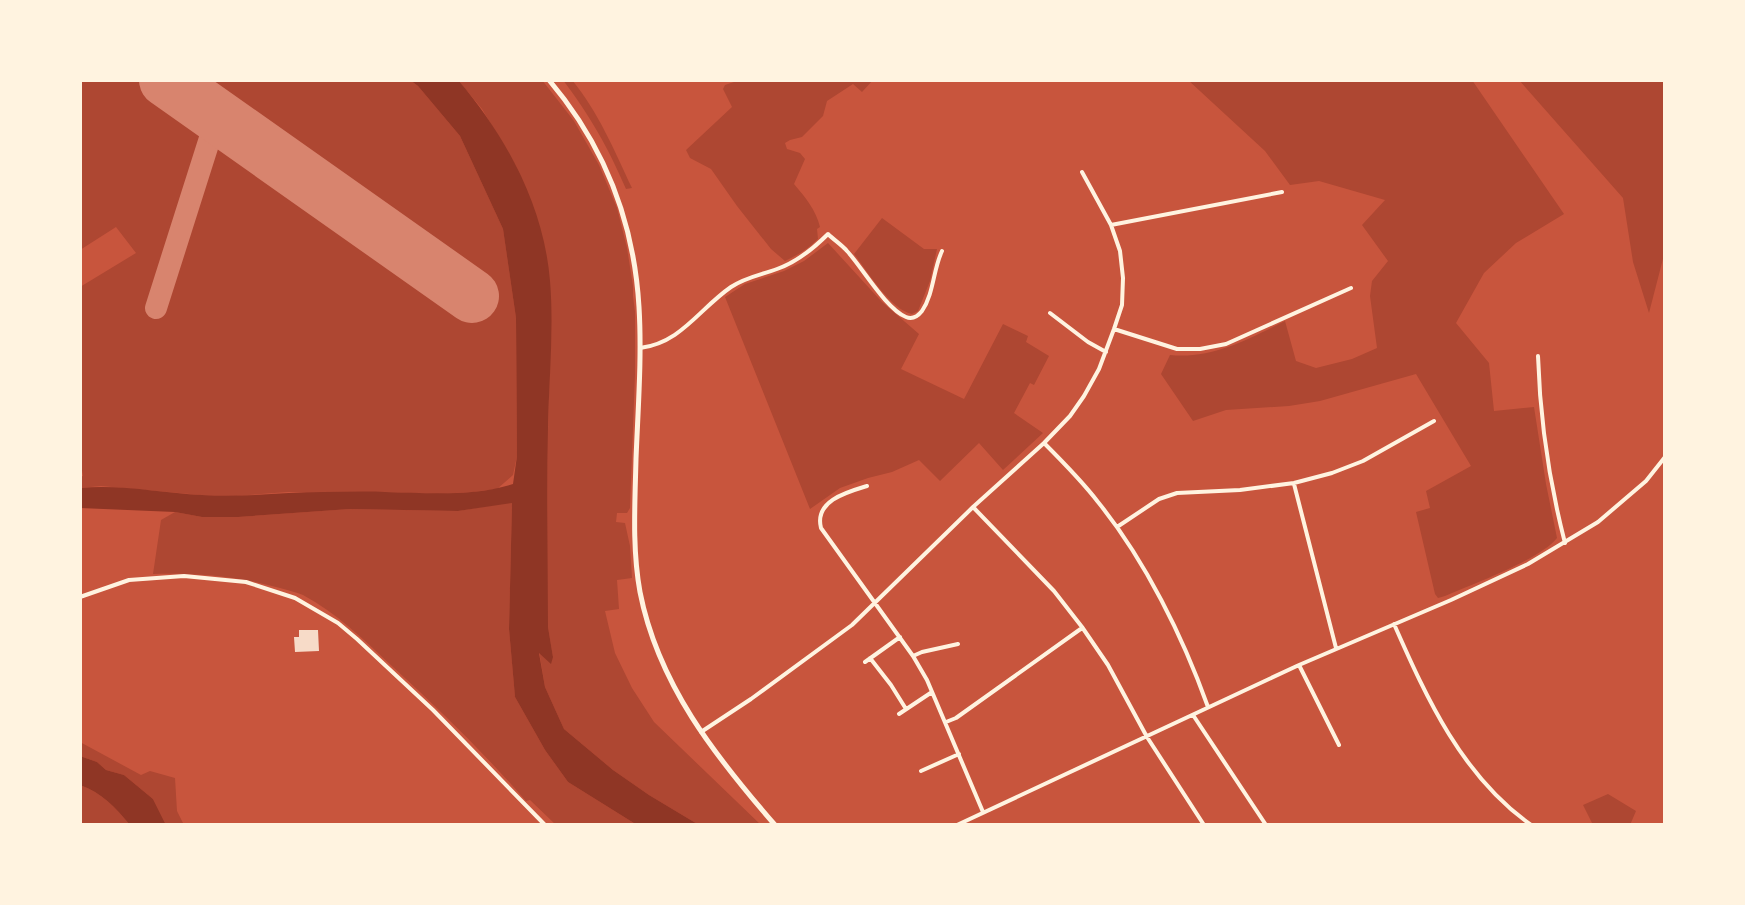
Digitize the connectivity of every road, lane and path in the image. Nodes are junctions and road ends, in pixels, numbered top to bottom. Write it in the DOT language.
graph roads {
  1 [pos="549,80"];
  2 [pos="1082,172"];
  3 [pos="1282,192"];
  4 [pos="1111,225"];
  5 [pos="942,251"];
  6 [pos="1351,288"];
  7 [pos="1050,313"];
  8 [pos="1114,329"];
  9 [pos="640,348"];
  10 [pos="1106,352"];
  11 [pos="1538,356"];
  12 [pos="1434,421"];
  13 [pos="1044,443"];
  14 [pos="1665,457"];
  15 [pos="1294,483"];
  16 [pos="867,486"];
  17 [pos="973,507"];
  18 [pos="1117,527"];
  19 [pos="1565,543"];
  20 [pos="80,597"];
  21 [pos="875,602"];
  22 [pos="1394,624"];
  23 [pos="1082,627"];
  24 [pos="900,637"];
  25 [pos="958,644"];
  26 [pos="1336,648"];
  27 [pos="913,656"];
  28 [pos="1299,665"];
  29 [pos="932,692"];
  30 [pos="1209,707"];
  31 [pos="906,709"];
  32 [pos="899,714"];
  33 [pos="1193,715"];
  34 [pos="946,722"];
  35 [pos="701,732"];
  36 [pos="1147,737"];
  37 [pos="1339,745"];
  38 [pos="959,754"];
  39 [pos="921,771"];
  40 [pos="983,812"];
  41 [pos="545,825"];
  42 [pos="775,825"];
  43 [pos="957,825"];
  44 [pos="1204,825"];
  45 [pos="1266,825"];
  46 [pos="1531,825"];
  1 -- 9 [label="street"];
  2 -- 4 [label="street"];
  3 -- 4 [label="street"];
  4 -- 8 [label="street"];
  5 -- 9 [label="street"];
  6 -- 8 [label="street"];
  7 -- 10 [label="street"];
  8 -- 10 [label="street"];
  9 -- 35 [label="street"];
  10 -- 13 [label="street"];
  11 -- 19 [label="street"];
  12 -- 15 [label="street"];
  13 -- 17 [label="street"];
  13 -- 18 [label="street"];
  14 -- 19 [label="street"];
  15 -- 18 [label="street"];
  15 -- 26 [label="street"];
  16 -- 21 [label="street"];
  17 -- 21 [label="street"];
  17 -- 23 [label="street"];
  18 -- 30 [label="street"];
  19 -- 22 [label="street"];
  20 -- 41 [label="street"];
  21 -- 24 [label="street"];
  21 -- 35 [label="street"];
  22 -- 26 [label="street"];
  22 -- 46 [label="street"];
  23 -- 34 [label="street"];
  23 -- 36 [label="street"];
  24 -- 27 [label="street"];
  24 -- 31 [label="street"];
  25 -- 27 [label="street"];
  26 -- 28 [label="street"];
  27 -- 29 [label="street"];
  28 -- 30 [label="street"];
  28 -- 37 [label="street"];
  29 -- 31 [label="street"];
  29 -- 34 [label="street"];
  30 -- 33 [label="street"];
  31 -- 32 [label="street"];
  33 -- 36 [label="street"];
  33 -- 45 [label="street"];
  34 -- 38 [label="street"];
  35 -- 42 [label="street"];
  36 -- 40 [label="street"];
  36 -- 44 [label="street"];
  38 -- 39 [label="street"];
  38 -- 40 [label="street"];
  40 -- 43 [label="street"];
}
